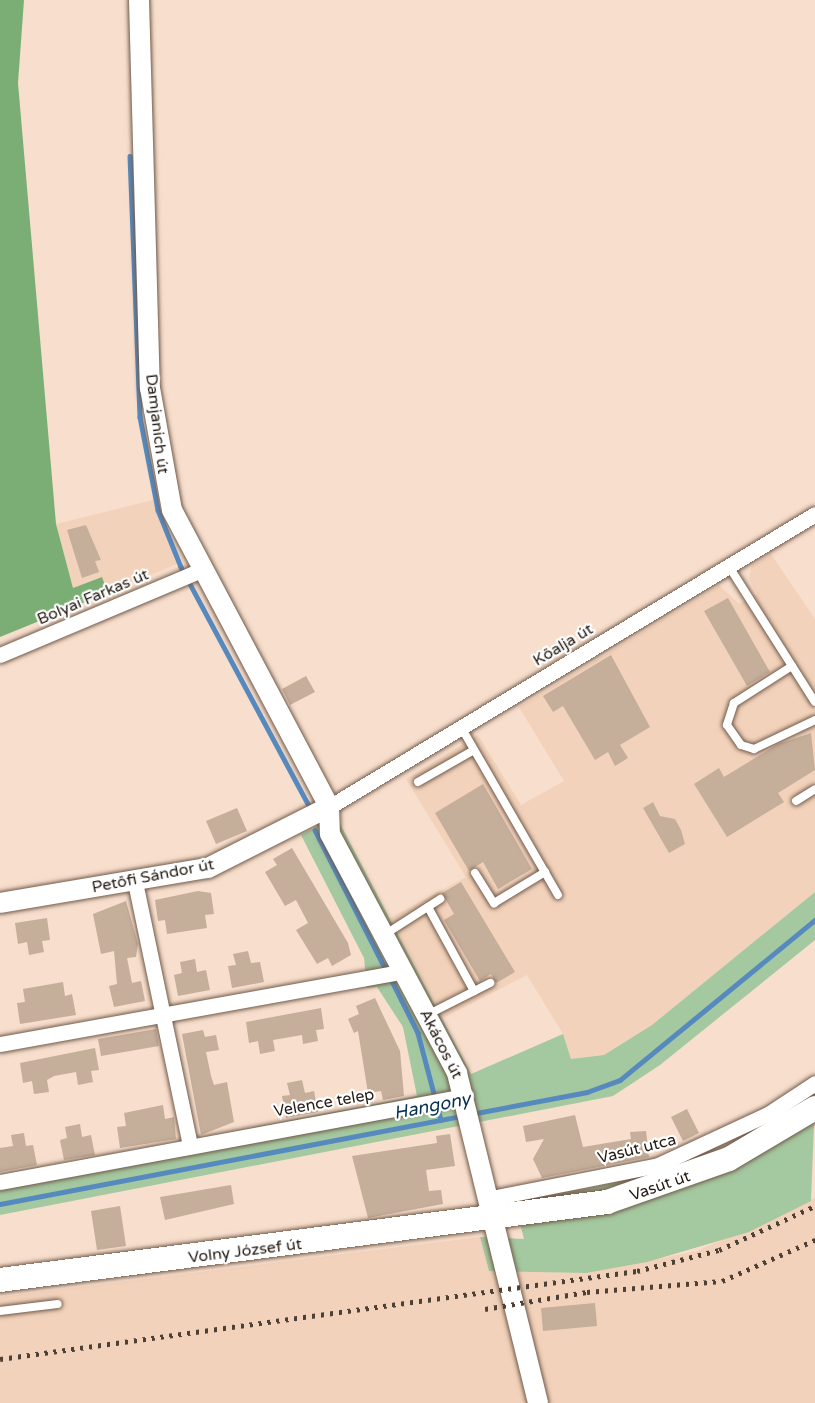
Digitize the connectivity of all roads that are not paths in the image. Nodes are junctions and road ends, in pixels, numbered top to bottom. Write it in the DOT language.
graph roads {
  1 [pos="139,0"];
  2 [pos="815,514"];
  3 [pos="728,565"];
  4 [pos="190,575"];
  5 [pos="0,655"];
  6 [pos="792,666"];
  7 [pos="815,702"];
  8 [pos="815,720"];
  9 [pos="460,726"];
  10 [pos="474,750"];
  11 [pos="418,782"];
  12 [pos="815,789"];
  13 [pos="796,801"];
  14 [pos="329,807"];
  15 [pos="545,872"];
  16 [pos="475,873"];
  17 [pos="135,882"];
  18 [pos="558,895"];
  19 [pos="441,899"];
  20 [pos="0,903"];
  21 [pos="428,907"];
  22 [pos="384,935"];
  23 [pos="394,973"];
  24 [pos="490,983"];
  25 [pos="474,991"];
  26 [pos="164,1015"];
  27 [pos="427,1015"];
  28 [pos="0,1044"];
  29 [pos="815,1083"];
  30 [pos="460,1099"];
  31 [pos="815,1108"];
  32 [pos="190,1146"];
  33 [pos="0,1182"];
  34 [pos="488,1208"];
  35 [pos="0,1280"];
  36 [pos="58,1304"];
  37 [pos="0,1311"];
  38 [pos="538,1403"];
  1 -- 4 [label="street, Damjanich út"];
  2 -- 3 [label="street, Kőalja út"];
  3 -- 6 [label="lane"];
  3 -- 9 [label="street, Kőalja út"];
  4 -- 5 [label="street, Bolyai Farkas út"];
  4 -- 14 [label="street, Damjanich út"];
  6 -- 7 [label="lane"];
  6 -- 8 [label="lane"];
  9 -- 10 [label="lane"];
  9 -- 14 [label="street, Kőalja út"];
  10 -- 11 [label="lane"];
  10 -- 15 [label="lane"];
  12 -- 13 [label="lane"];
  14 -- 17 [label="street, Petőfi Sándor út"];
  14 -- 22 [label="street, Akácos út"];
  15 -- 16 [label="lane"];
  15 -- 18 [label="lane"];
  17 -- 20 [label="street, Petőfi Sándor út"];
  17 -- 26 [label="street"];
  19 -- 21 [label="lane"];
  21 -- 22 [label="lane"];
  21 -- 25 [label="lane"];
  22 -- 23 [label="street, Akácos út"];
  23 -- 26 [label="street"];
  23 -- 27 [label="street, Akácos út"];
  24 -- 25 [label="lane"];
  25 -- 27 [label="lane"];
  26 -- 28 [label="street"];
  26 -- 32 [label="street"];
  27 -- 30 [label="street, Akácos út"];
  29 -- 34 [label="street, Vasút utca"];
  30 -- 32 [label="street, Velence telep"];
  30 -- 34 [label="street, Akácos út"];
  31 -- 34 [label="main road, Vasút út"];
  32 -- 33 [label="street, Velence telep"];
  34 -- 35 [label="main road, Volny József út"];
  34 -- 38 [label="street, Akácos út"];
  36 -- 37 [label="lane"];
}
